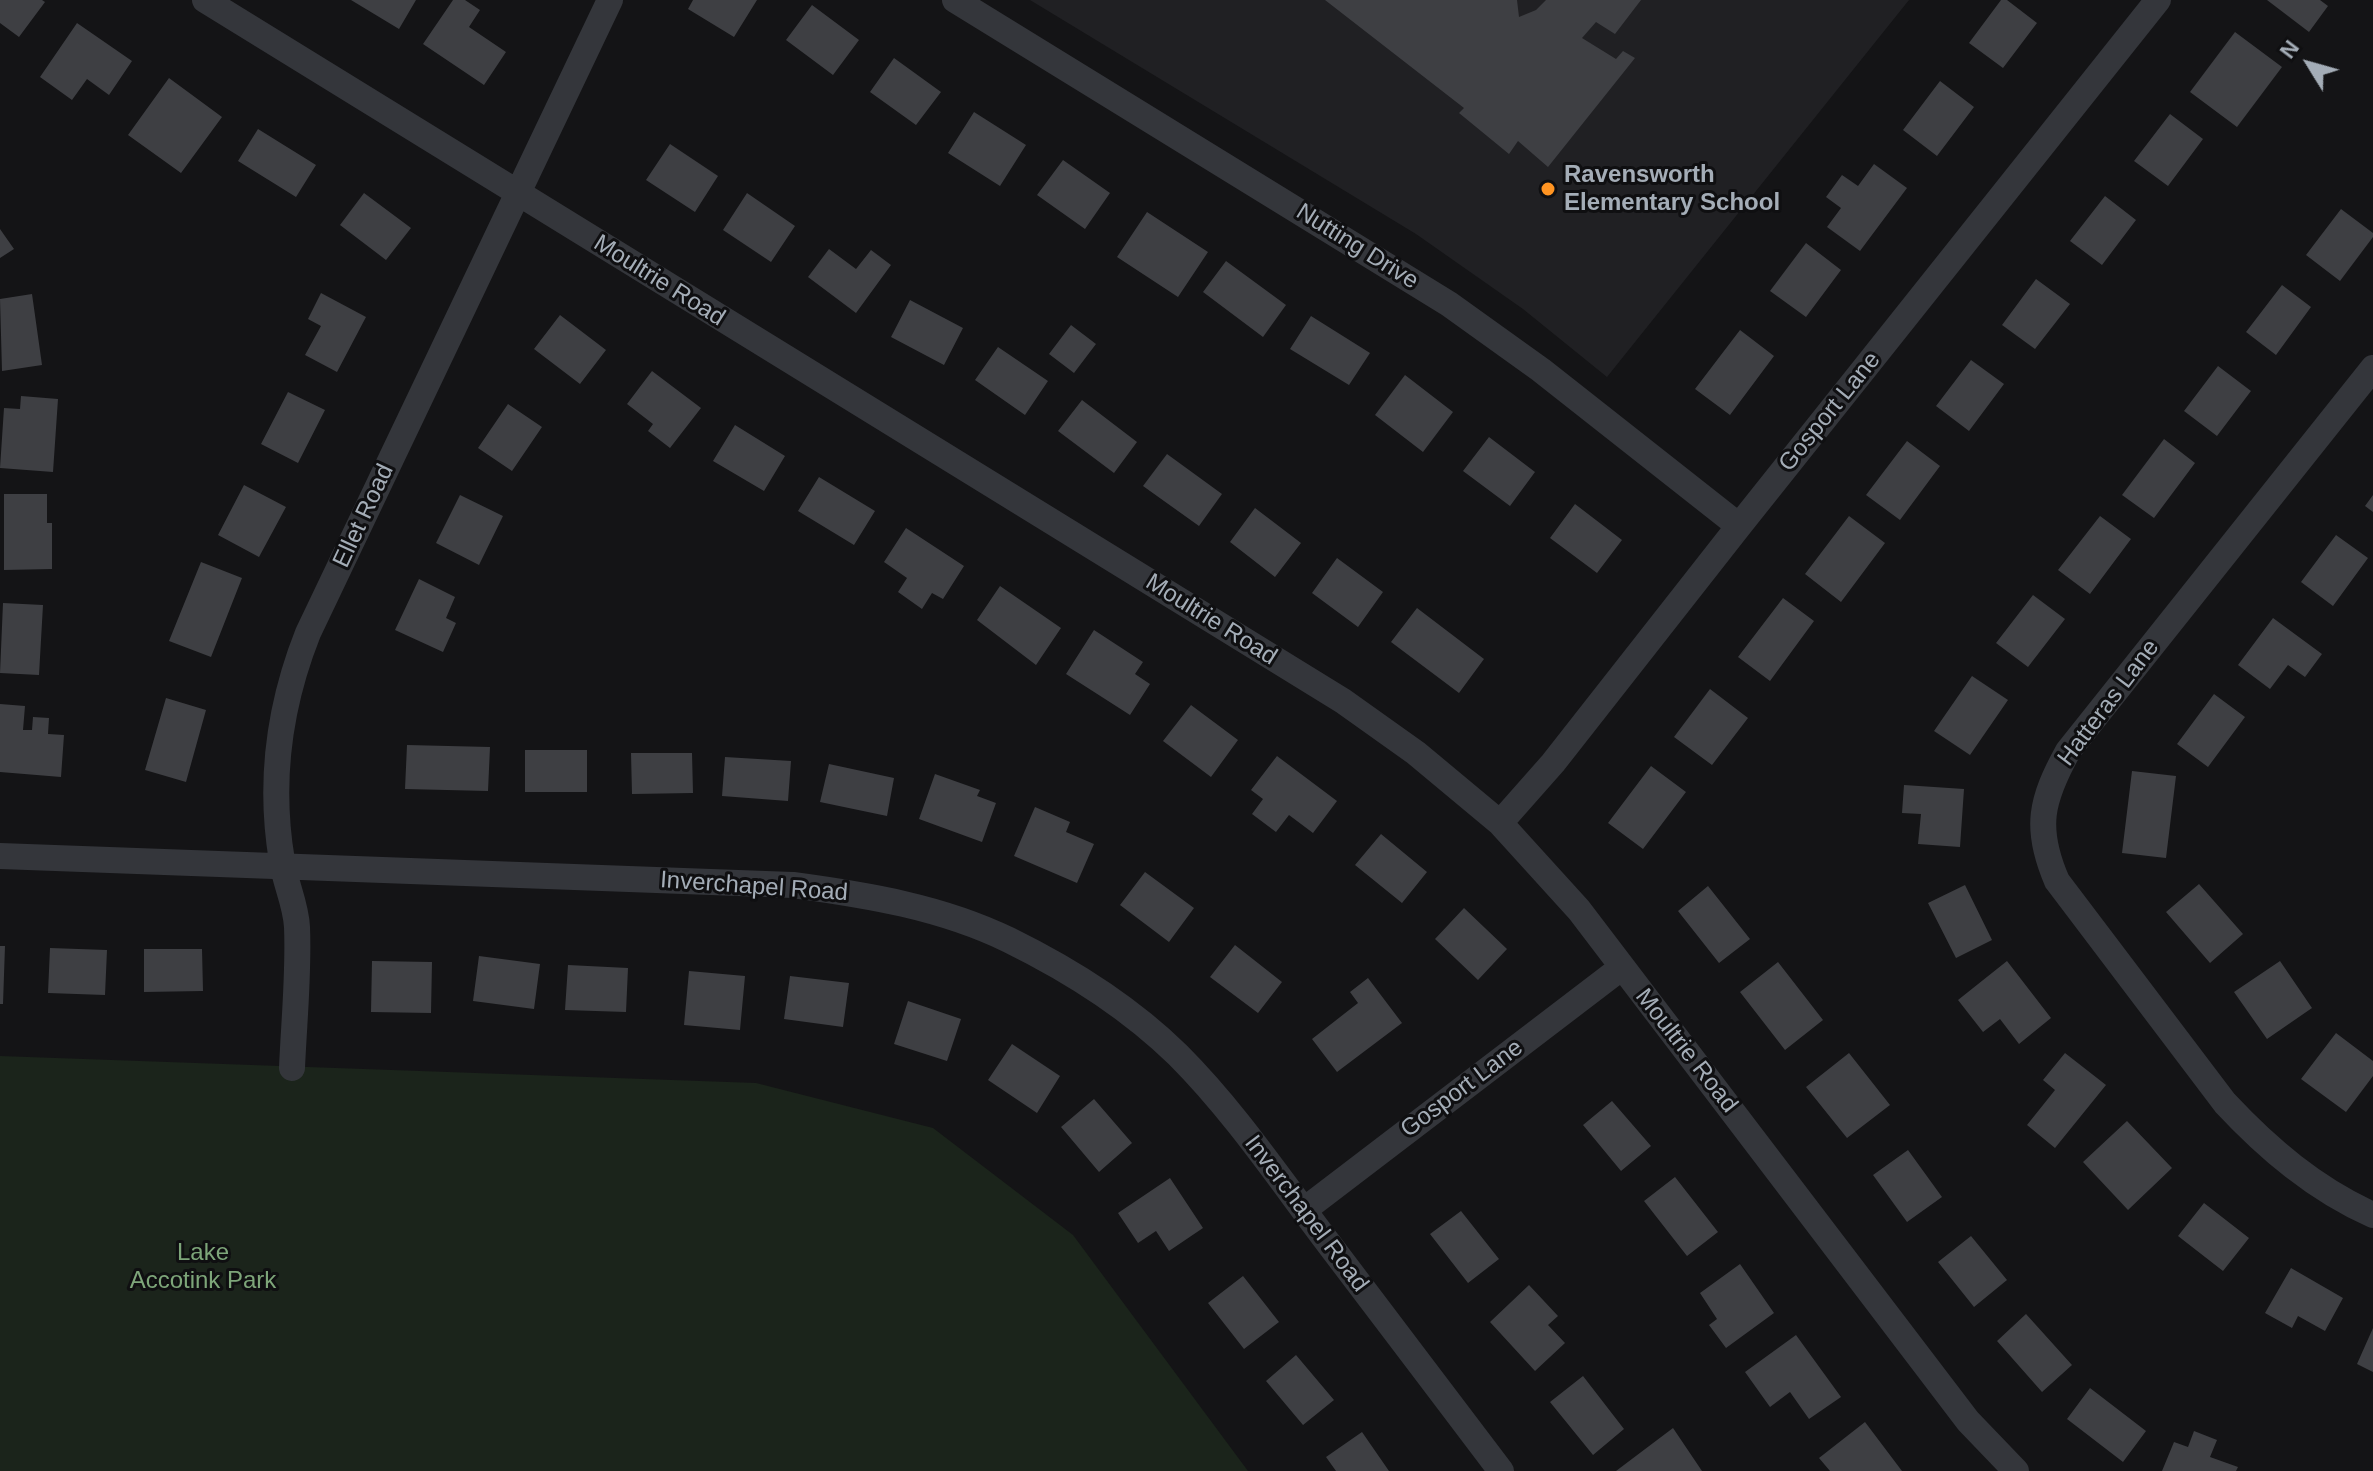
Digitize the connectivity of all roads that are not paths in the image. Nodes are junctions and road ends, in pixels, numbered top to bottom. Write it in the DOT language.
graph roads {
  1 [pos="205,0"];
  2 [pos="610,0"];
  3 [pos="955,0"];
  4 [pos="2158,0"];
  5 [pos="517,193"];
  6 [pos="2373,368"];
  7 [pos="1739,526"];
  8 [pos="1500,823"];
  9 [pos="0,856"];
  10 [pos="282,864"];
  11 [pos="1621,968"];
  12 [pos="292,1068"];
  13 [pos="1304,1210"];
  14 [pos="2373,1215"];
  15 [pos="1501,1471"];
  16 [pos="2016,1471"];
  1 -- 5 [label="street, Moultrie Road"];
  2 -- 5 [label="street, Ellet Road"];
  3 -- 7 [label="street, Nutting Drive"];
  4 -- 7 [label="street, Gosport Lane"];
  5 -- 8 [label="street, Moultrie Road"];
  5 -- 10 [label="street, Ellet Road"];
  6 -- 14 [label="street, Hatteras Lane"];
  7 -- 8 [label="street, Gosport Lane"];
  8 -- 11 [label="street, Moultrie Road"];
  9 -- 10 [label="street, Inverchapel Road"];
  10 -- 12 [label="street, Ellet Road"];
  10 -- 13 [label="street, Inverchapel Road"];
  11 -- 13 [label="street, Gosport Lane"];
  11 -- 16 [label="street, Moultrie Road"];
  13 -- 15 [label="street, Inverchapel Road"];
}
